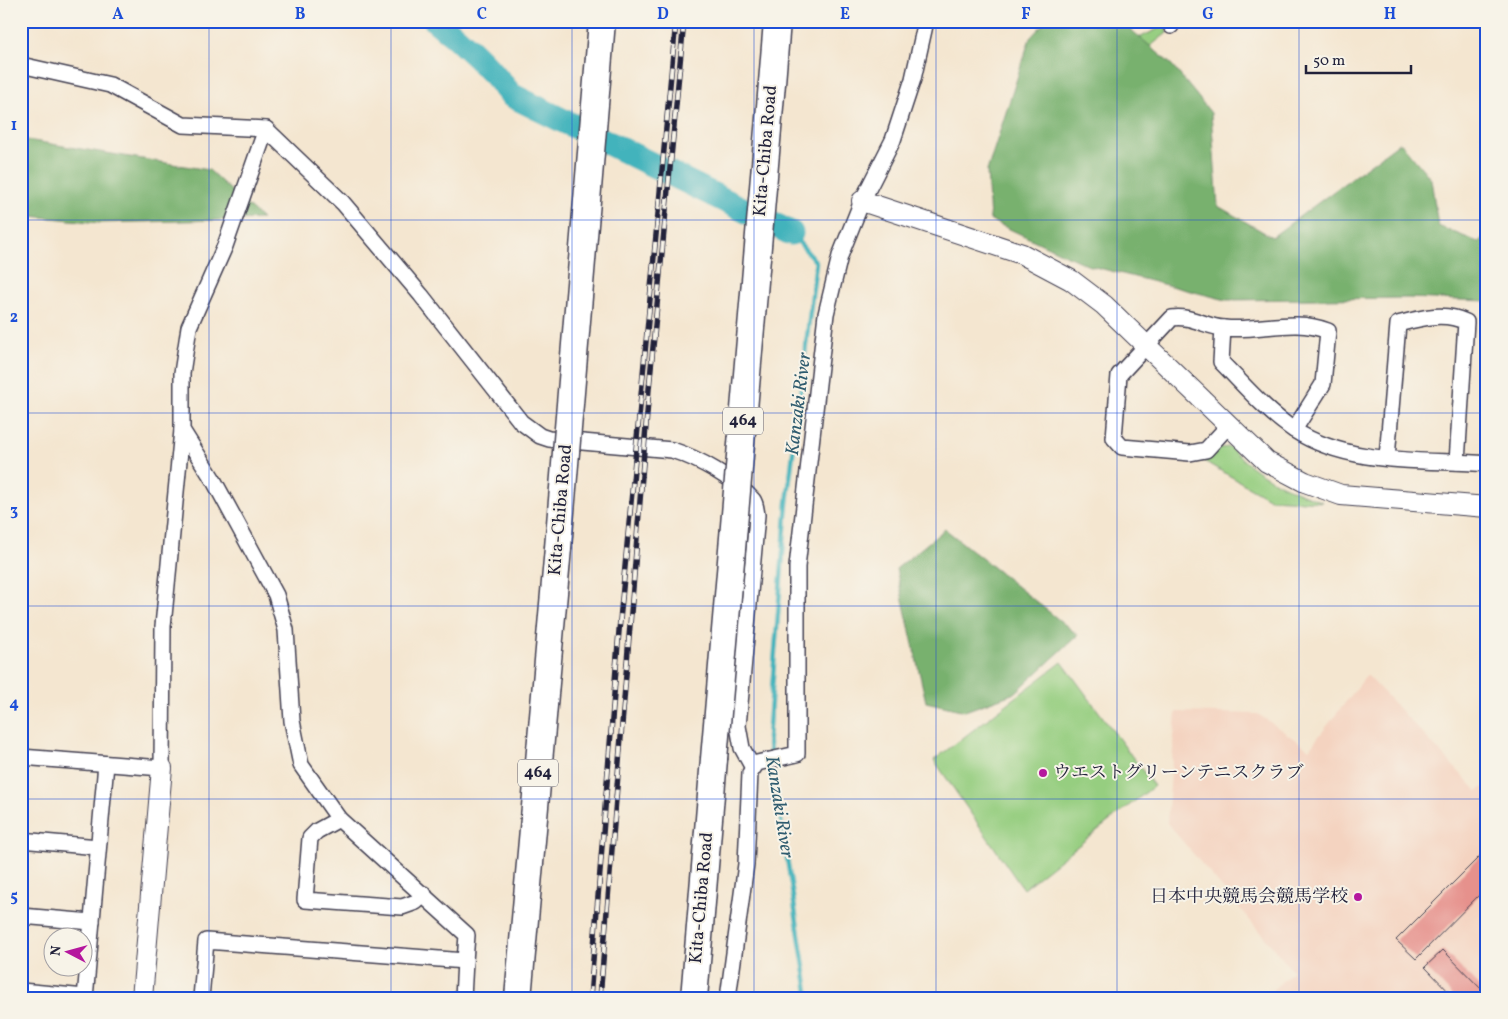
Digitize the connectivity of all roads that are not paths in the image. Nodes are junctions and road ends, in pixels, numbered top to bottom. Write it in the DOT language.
graph roads {
  1 [pos="602,21"];
  2 [pos="777,21"];
  3 [pos="926,21"];
  4 [pos="21,65"];
  5 [pos="266,129"];
  6 [pos="862,201"];
  7 [pos="1223,328"];
  8 [pos="1146,348"];
  9 [pos="1228,426"];
  10 [pos="182,430"];
  11 [pos="1294,430"];
  12 [pos="1387,458"];
  13 [pos="1457,462"];
  14 [pos="1487,464"];
  15 [pos="1487,507"];
  16 [pos="21,757"];
  17 [pos="106,764"];
  18 [pos="758,765"];
  19 [pos="162,768"];
  20 [pos="338,819"];
  21 [pos="21,840"];
  22 [pos="98,847"];
  23 [pos="424,894"];
  24 [pos="21,916"];
  25 [pos="92,922"];
  26 [pos="466,961"];
  27 [pos="21,991"];
  28 [pos="85,997"];
  29 [pos="142,998"];
  30 [pos="200,998"];
  31 [pos="463,998"];
  32 [pos="518,998"];
  33 [pos="694,998"];
  34 [pos="728,998"];
  1 -- 32 [label="highway, Kita-Chiba Road / 464, bridge"];
  2 -- 33 [label="highway, Kita-Chiba Road / 464, bridge"];
  3 -- 6 [label="street"];
  4 -- 5 [label="street"];
  5 -- 10 [label="street"];
  5 -- 18 [label="street"];
  6 -- 8 [label="street"];
  6 -- 18 [label="street"];
  7 -- 8 [label="street"];
  7 -- 11 [label="street"];
  7 -- 11 [label="street"];
  8 -- 9 [label="street"];
  8 -- 9 [label="street"];
  9 -- 15 [label="street"];
  10 -- 19 [label="street"];
  10 -- 20 [label="street"];
  11 -- 12 [label="street"];
  12 -- 13 [label="street"];
  12 -- 13 [label="street"];
  13 -- 14 [label="street"];
  16 -- 17 [label="street"];
  17 -- 19 [label="street"];
  17 -- 22 [label="street"];
  18 -- 34 [label="street"];
  19 -- 29 [label="street"];
  20 -- 23 [label="street"];
  20 -- 23 [label="street"];
  21 -- 22 [label="street"];
  22 -- 25 [label="street"];
  23 -- 26 [label="street"];
  24 -- 25 [label="street"];
  25 -- 28 [label="street"];
  26 -- 30 [label="street"];
  26 -- 31 [label="street"];
  27 -- 28 [label="street"];
}
